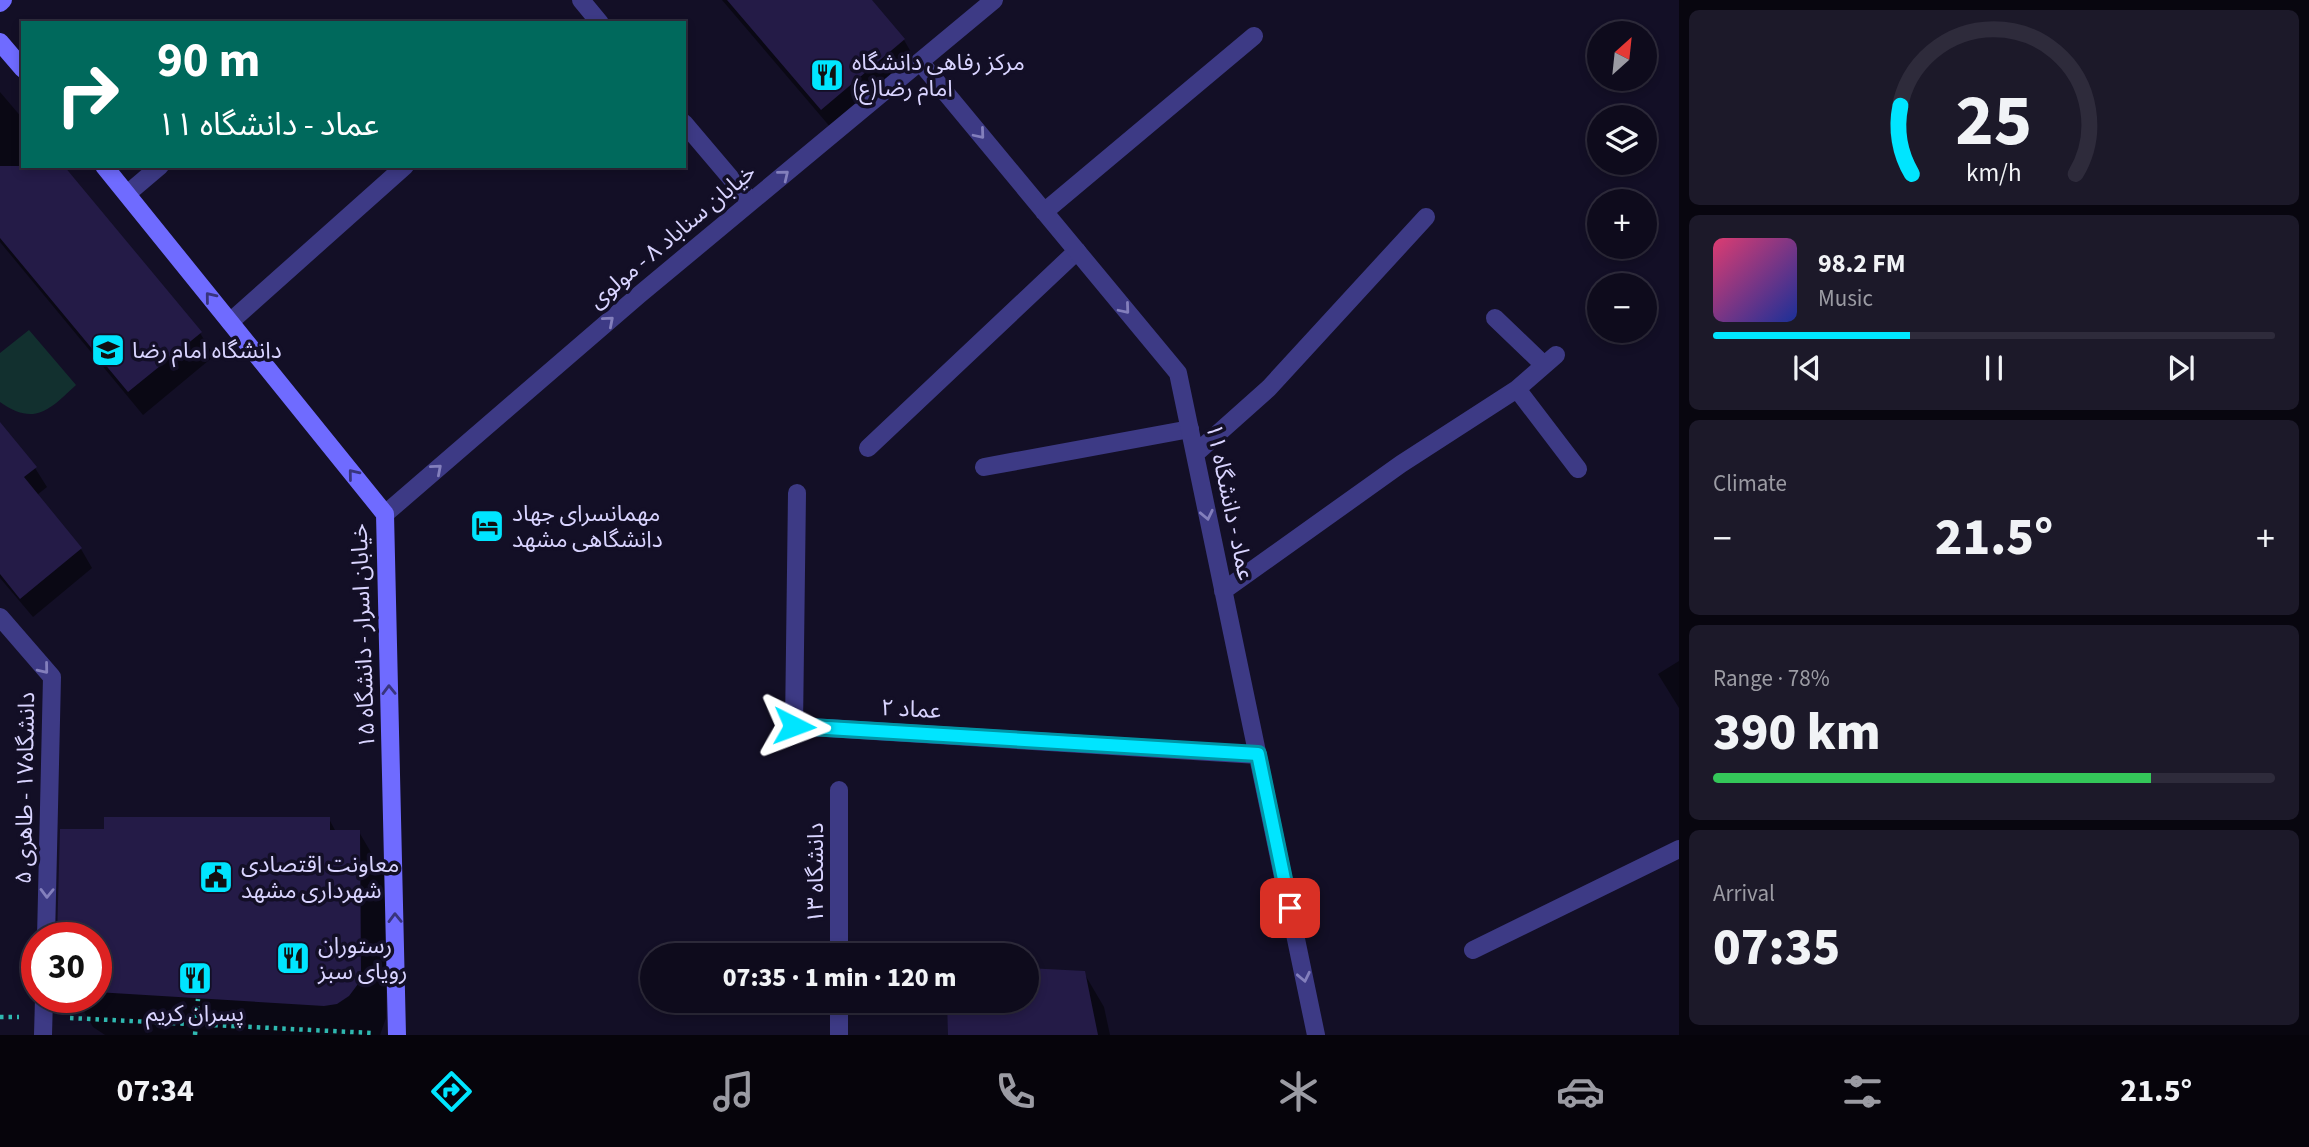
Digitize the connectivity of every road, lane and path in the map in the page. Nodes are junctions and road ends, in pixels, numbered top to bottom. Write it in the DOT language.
graph roads {
  1 [pos="580,0"];
  2 [pos="994,0"];
  3 [pos="598,21"];
  4 [pos="1254,36"];
  5 [pos="0,42"];
  6 [pos="921,62"];
  7 [pos="21,67"];
  8 [pos="686,125"];
  9 [pos="106,168"];
  10 [pos="158,168"];
  11 [pos="403,168"];
  12 [pos="127,194"];
  13 [pos="751,202"];
  14 [pos="1044,212"];
  15 [pos="1426,217"];
  16 [pos="1077,251"];
  17 [pos="1495,318"];
  18 [pos="230,322"];
  19 [pos="1517,390"];
  20 [pos="1189,429"];
  21 [pos="867,447"];
  22 [pos="1195,454"];
  23 [pos="984,467"];
  24 [pos="1578,469"];
  25 [pos="797,493"];
  26 [pos="386,514"];
  27 [pos="1223,591"];
  28 [pos="0,617"];
  29 [pos="1258,754"];
  30 [pos="839,790"];
  31 [pos="1679,849"];
  32 [pos="46,922"];
  33 [pos="839,943"];
  34 [pos="1473,950"];
  35 [pos="198,999"];
  36 [pos="839,1013"];
  37 [pos="196,1025"];
  38 [pos="43,1026"];
  39 [pos="195,1035"];
  40 [pos="397,1035"];
  41 [pos="839,1035"];
  42 [pos="1316,1035"];
  1 -- 3 [label="street"];
  2 -- 6 [label="street, خیابان سناباد ۸ - مولوی"];
  4 -- 14 [label="street"];
  5 -- 7 [label="street"];
  13 -- 6 [label="street, خیابان سناباد ۸ - مولوی, one-way"];
  6 -- 14 [label="street, عماد - دانشگاه ۱۱, one-way"];
  8 -- 13 [label="street"];
  9 -- 12 [label="street, خیابان اسرار - دانشگاه ۱۵"];
  10 -- 12 [label="street"];
  11 -- 18 [label="street"];
  18 -- 12 [label="street, خیابان اسرار - دانشگاه ۱۵, one-way"];
  26 -- 13 [label="street, خیابان سناباد ۸ - مولوی, one-way"];
  14 -- 16 [label="street, عماد - دانشگاه ۱۱"];
  15 -- 22 [label="street"];
  16 -- 20 [label="street, عماد - دانشگاه ۱۱, one-way"];
  16 -- 21 [label="street"];
  17 -- 19 [label="street"];
  26 -- 18 [label="street, خیابان اسرار - دانشگاه ۱۵, one-way"];
  19 -- 24 [label="street"];
  19 -- 27 [label="street"];
  20 -- 22 [label="street, عماد - دانشگاه ۱۱"];
  20 -- 23 [label="street"];
  22 -- 27 [label="street, عماد - دانشگاه ۱۱, one-way"];
  25 -- 29 [label="street, عماد ۲"];
  40 -- 26 [label="street, خیابان اسرار - دانشگاه ۱۵, one-way"];
  27 -- 29 [label="street, عماد - دانشگاه ۱۱"];
  28 -- 32 [label="street, دانشگاه۱۷ - طاهری ۵, one-way"];
  29 -- 42 [label="street, عماد - دانشگاه ۱۱, one-way"];
  30 -- 33 [label="street, دانشگاه ۱۳"];
  31 -- 34 [label="street"];
  35 -- 37 [label="path"];
  36 -- 41 [label="street"];
  37 -- 38 [label="path"];
  37 -- 39 [label="path"];
  37 -- 40 [label="path"];
}
